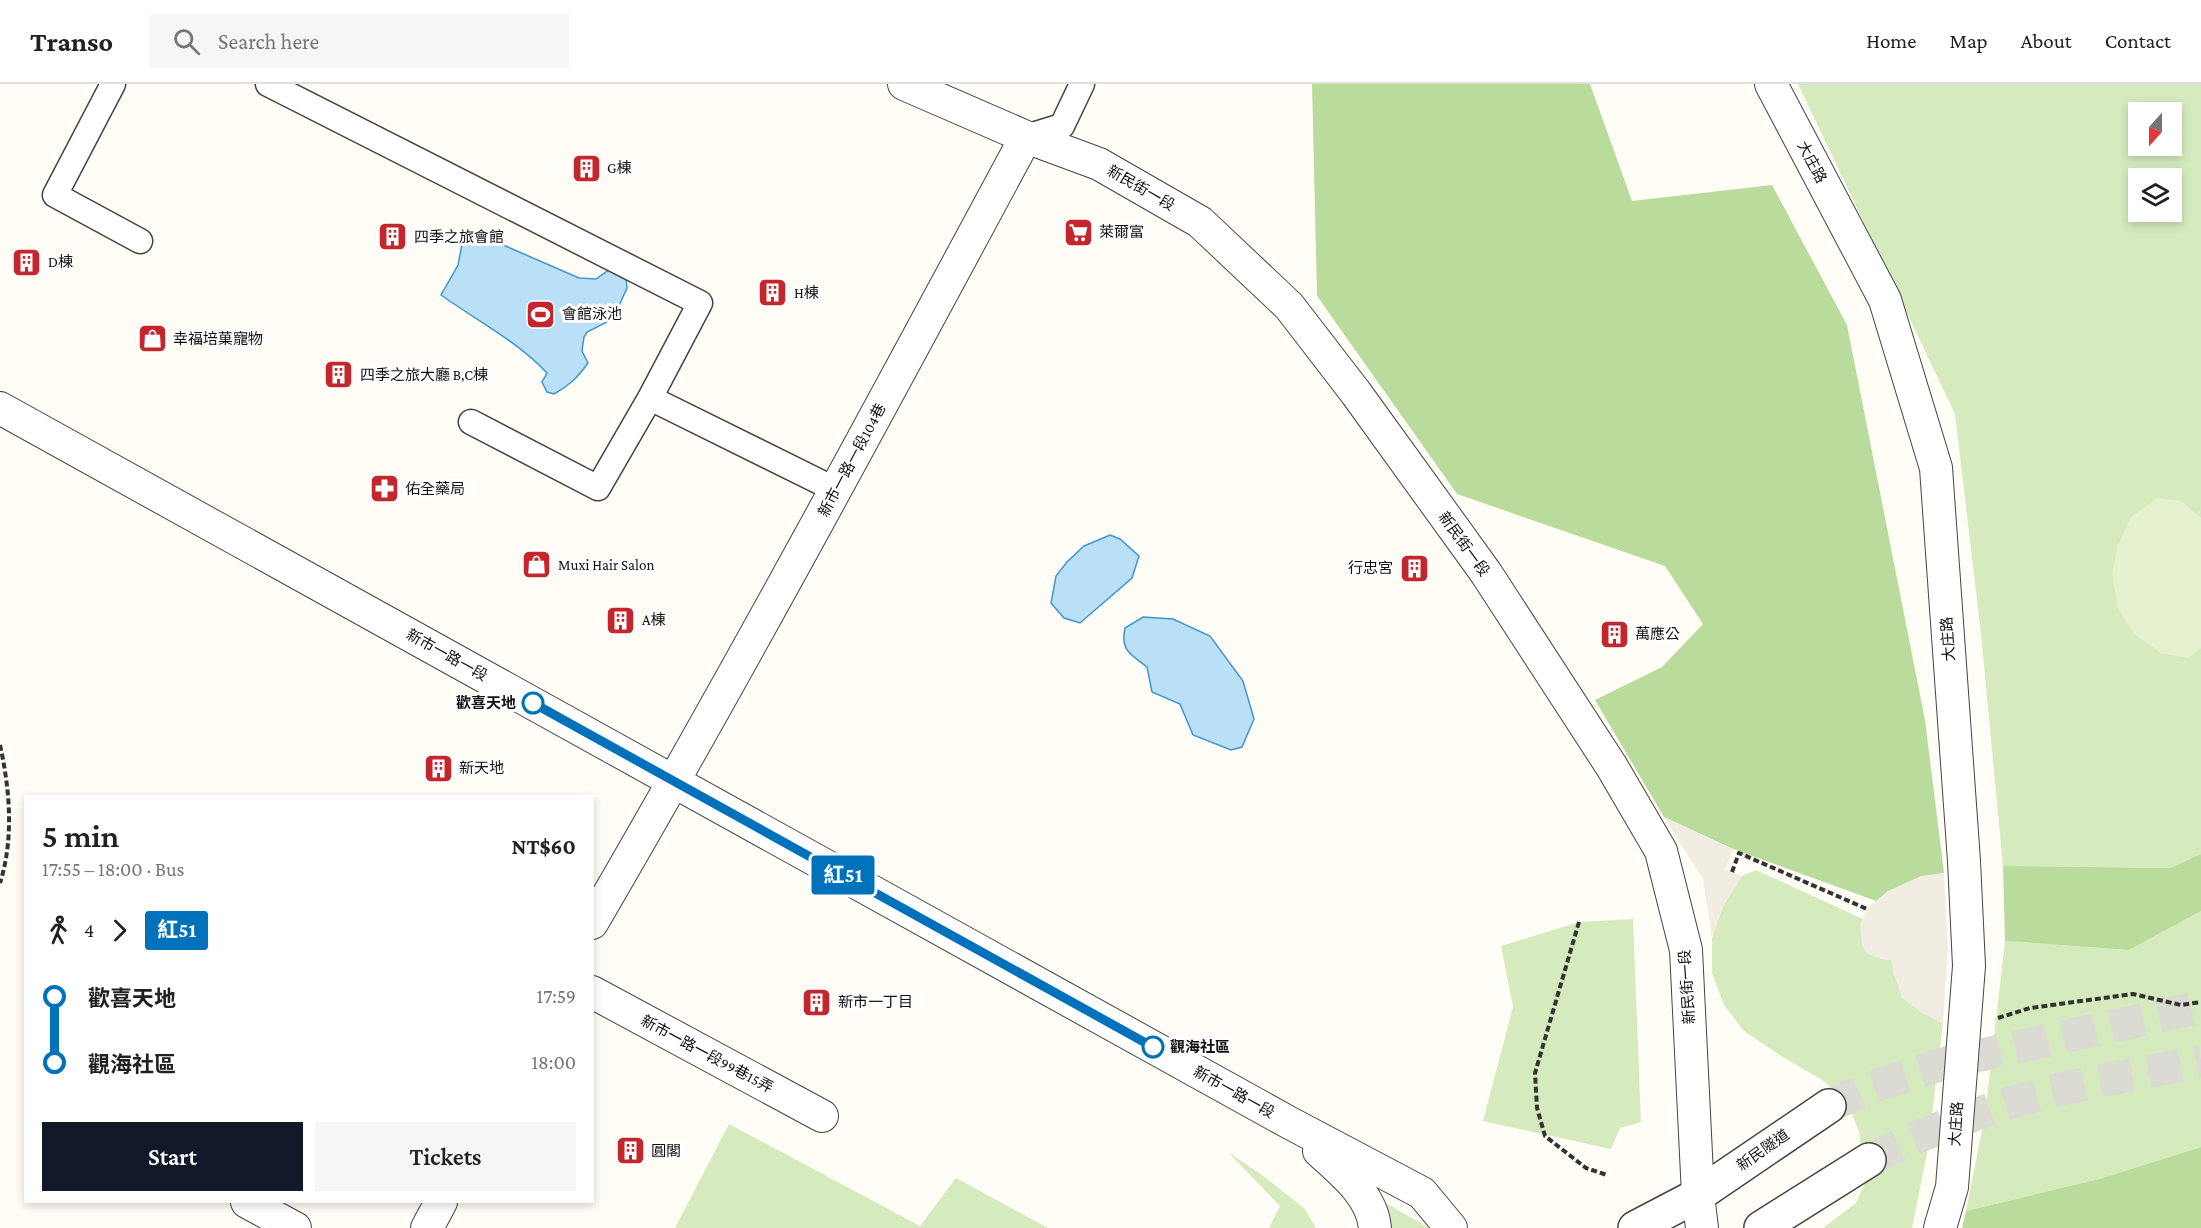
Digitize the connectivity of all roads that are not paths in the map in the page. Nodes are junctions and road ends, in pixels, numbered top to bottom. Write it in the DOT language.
graph roads {
  1 [pos="113,84"];
  2 [pos="267,84"];
  3 [pos="903,84"];
  4 [pos="1082,84"];
  5 [pos="1771,84"];
  6 [pos="1026,137"];
  7 [pos="140,242"];
  8 [pos="650,398"];
  9 [pos="0,408"];
  10 [pos="471,422"];
  11 [pos="836,490"];
  12 [pos="675,782"];
  13 [pos="594,920"];
  14 [pos="594,993"];
  15 [pos="1829,1106"];
  16 [pos="822,1116"];
  17 [pos="1288,1122"];
  18 [pos="1869,1160"];
  19 [pos="1698,1195"];
  20 [pos="249,1203"];
  21 [pos="440,1203"];
  22 [pos="295,1228"];
  23 [pos="427,1228"];
  24 [pos="1375,1228"];
  25 [pos="1451,1228"];
  26 [pos="1635,1228"];
  27 [pos="1702,1228"];
  28 [pos="1761,1228"];
  29 [pos="1940,1228"];
  1 -- 7 [label="street"];
  2 -- 8 [label="street"];
  3 -- 6 [label="street, 新民街一段"];
  4 -- 6 [label="street"];
  5 -- 29 [label="street, 大庄路"];
  6 -- 11 [label="street, 新市一路一段104巷"];
  6 -- 19 [label="street, 新民街一段"];
  8 -- 10 [label="street"];
  8 -- 11 [label="street"];
  9 -- 12 [label="street, 新市一路一段"];
  11 -- 12 [label="street, 新市一路一段104巷"];
  12 -- 13 [label="street, 新市一路一段104巷"];
  12 -- 17 [label="street, 新市一路一段"];
  14 -- 16 [label="street, 新市一路一段99巷15弄"];
  15 -- 19 [label="street, 新民隧道"];
  17 -- 24 [label="street"];
  17 -- 25 [label="street, 新市一路一段"];
  18 -- 28 [label="street"];
  19 -- 26 [label="street, 新民隧道"];
  19 -- 27 [label="street, 新民街一段"];
  20 -- 22 [label="street"];
  21 -- 23 [label="street"];
}
